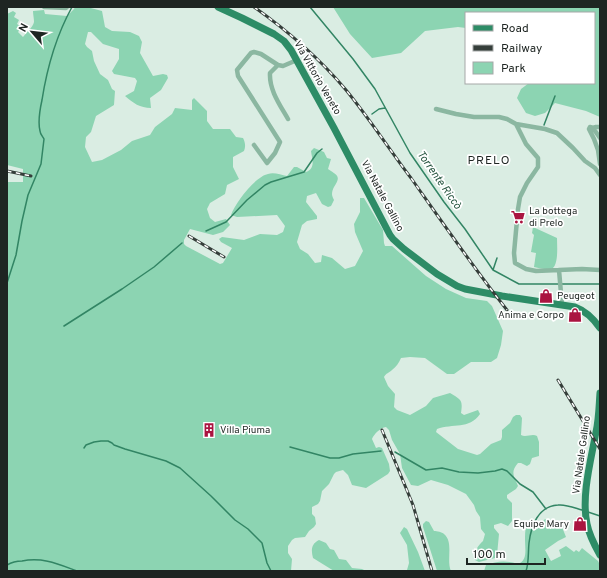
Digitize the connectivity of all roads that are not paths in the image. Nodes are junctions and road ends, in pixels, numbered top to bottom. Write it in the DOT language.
graph roads {
  1 [pos="44,7"];
  2 [pos="67,7"];
  3 [pos="218,7"];
  4 [pos="296,60"];
  5 [pos="278,65"];
  6 [pos="436,109"];
  7 [pos="288,119"];
  8 [pos="516,124"];
  9 [pos="600,127"];
  10 [pos="334,128"];
  11 [pos="593,128"];
  12 [pos="600,138"];
  13 [pos="254,145"];
  14 [pos="600,164"];
  15 [pos="600,176"];
  16 [pos="600,270"];
  17 [pos="559,272"];
  18 [pos="562,305"];
  19 [pos="600,328"];
  20 [pos="600,392"];
  21 [pos="600,403"];
  22 [pos="600,555"];
  1 -- 2 [label="street"];
  3 -- 4 [label="main road, Via Vittorio Veneto"];
  4 -- 5 [label="street"];
  4 -- 10 [label="main road, Via Vittorio Veneto"];
  5 -- 7 [label="street"];
  5 -- 13 [label="street"];
  6 -- 8 [label="street"];
  8 -- 15 [label="street"];
  8 -- 17 [label="street"];
  9 -- 11 [label="street"];
  10 -- 18 [label="main road, Via Natale Gallino"];
  11 -- 12 [label="street"];
  11 -- 14 [label="street"];
  16 -- 17 [label="street"];
  17 -- 18 [label="street"];
  18 -- 19 [label="main road, Via Natale Gallino"];
  20 -- 21 [label="main road, Via Natale Gallino"];
  21 -- 22 [label="main road, Via Natale Gallino"];
}
